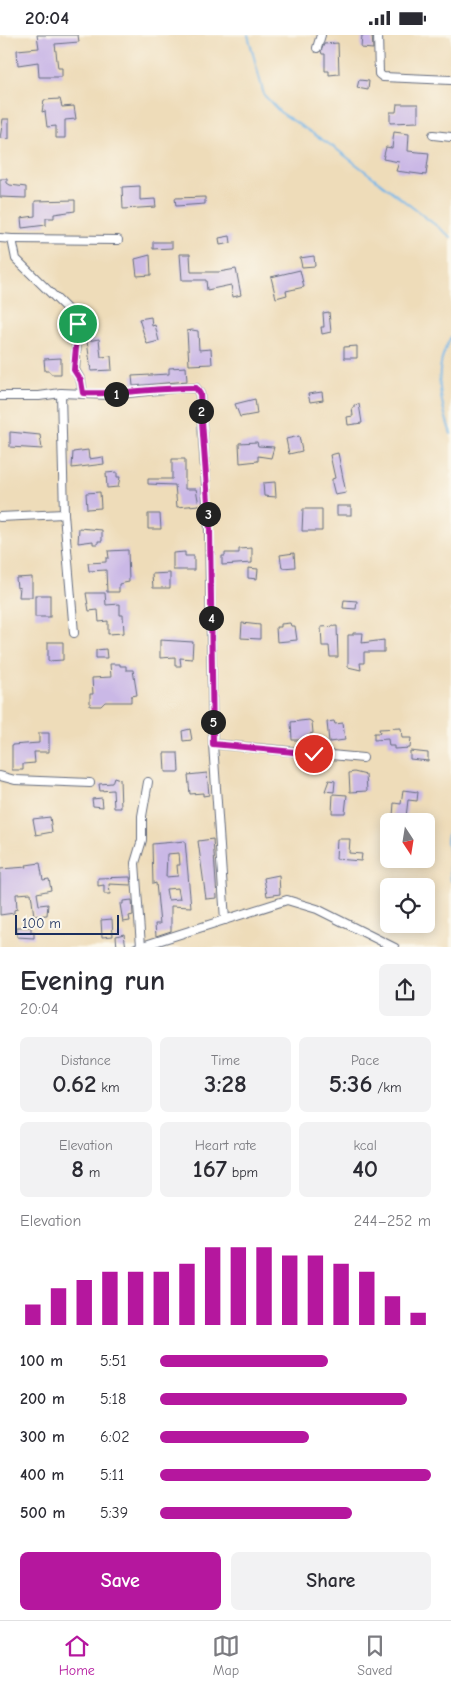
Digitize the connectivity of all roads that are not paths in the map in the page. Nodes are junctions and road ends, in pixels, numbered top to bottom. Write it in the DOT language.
graph roads {
  1 [pos="321,35"];
  2 [pos="378,35"];
  3 [pos="316,48"];
  4 [pos="451,80"];
  5 [pos="433,135"];
  6 [pos="451,137"];
  7 [pos="0,239"];
  8 [pos="12,239"];
  9 [pos="118,240"];
  10 [pos="61,393"];
  11 [pos="83,393"];
  12 [pos="0,396"];
  13 [pos="64,514"];
  14 [pos="0,517"];
  15 [pos="74,633"];
  16 [pos="213,744"];
  17 [pos="364,758"];
  18 [pos="0,776"];
  19 [pos="148,782"];
  20 [pos="90,783"];
  21 [pos="225,920"];
  22 [pos="139,947"];
  23 [pos="395,947"];
  1 -- 3 [label="street"];
  2 -- 4 [label="street"];
  5 -- 6 [label="street"];
  7 -- 8 [label="street"];
  8 -- 9 [label="street"];
  8 -- 11 [label="street"];
  10 -- 11 [label="street"];
  10 -- 12 [label="street"];
  10 -- 13 [label="street"];
  11 -- 16 [label="street"];
  13 -- 14 [label="street"];
  13 -- 15 [label="street"];
  16 -- 17 [label="street"];
  16 -- 21 [label="street"];
  18 -- 20 [label="street"];
  19 -- 22 [label="street"];
  21 -- 22 [label="street"];
  21 -- 23 [label="street"];
}
